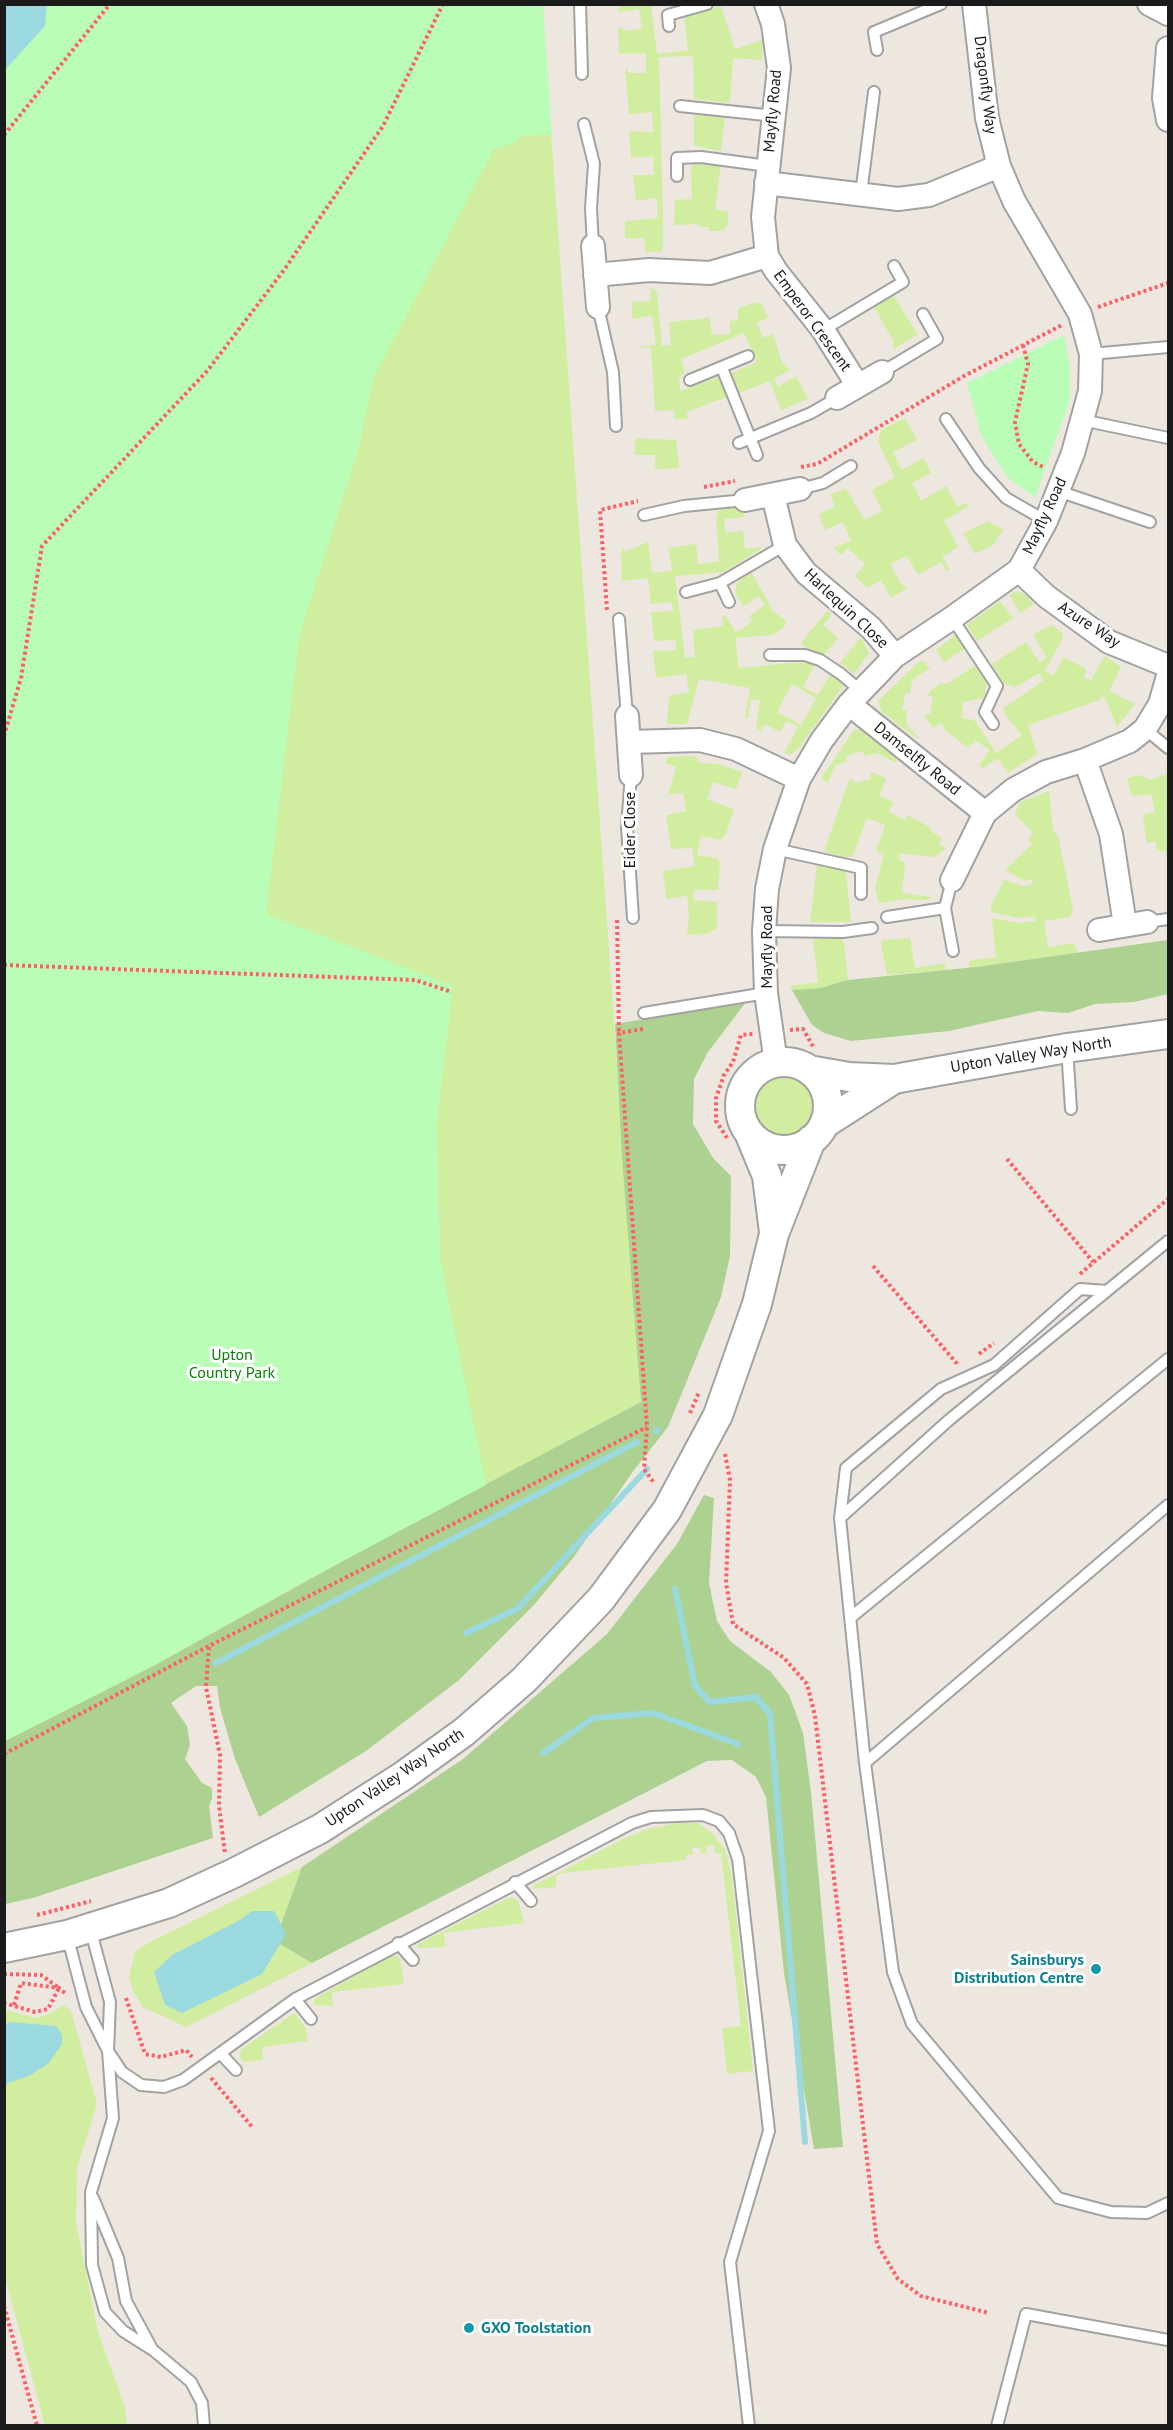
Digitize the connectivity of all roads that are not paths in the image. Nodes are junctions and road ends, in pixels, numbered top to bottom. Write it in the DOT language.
graph roads {
  1 [pos="580,4"];
  2 [pos="707,4"];
  3 [pos="766,4"];
  4 [pos="941,4"];
  5 [pos="1149,4"];
  6 [pos="977,6"];
  7 [pos="1168,14"];
  8 [pos="669,26"];
  9 [pos="1168,48"];
  10 [pos="877,50"];
  11 [pos="582,74"];
  12 [pos="874,92"];
  13 [pos="680,106"];
  14 [pos="775,116"];
  15 [pos="1168,120"];
  16 [pos="584,124"];
  17 [pos="999,166"];
  18 [pos="767,174"];
  19 [pos="677,176"];
  20 [pos="861,194"];
  21 [pos="763,217"];
  22 [pos="592,246"];
  23 [pos="767,256"];
  24 [pos="894,266"];
  25 [pos="595,275"];
  26 [pos="598,307"];
  27 [pos="923,314"];
  28 [pos="823,330"];
  29 [pos="1168,347"];
  30 [pos="1090,354"];
  31 [pos="748,356"];
  32 [pos="722,368"];
  33 [pos="882,372"];
  34 [pos="690,380"];
  35 [pos="858,386"];
  36 [pos="837,398"];
  37 [pos="946,419"];
  38 [pos="1082,420"];
  39 [pos="616,426"];
  40 [pos="751,438"];
  41 [pos="1168,438"];
  42 [pos="739,443"];
  43 [pos="757,455"];
  44 [pos="852,466"];
  45 [pos="1055,481"];
  46 [pos="800,489"];
  47 [pos="773,495"];
  48 [pos="745,500"];
  49 [pos="644,515"];
  50 [pos="1046,521"];
  51 [pos="1150,522"];
  52 [pos="785,544"];
  53 [pos="1018,570"];
  54 [pos="720,583"];
  55 [pos="686,592"];
  56 [pos="729,602"];
  57 [pos="952,618"];
  58 [pos="619,619"];
  59 [pos="770,655"];
  60 [pos="895,656"];
  61 [pos="1168,666"];
  62 [pos="1168,676"];
  63 [pos="855,698"];
  64 [pos="627,716"];
  65 [pos="993,724"];
  66 [pos="1145,729"];
  67 [pos="629,742"];
  68 [pos="1168,748"];
  69 [pos="1085,760"];
  70 [pos="630,775"];
  71 [pos="799,779"];
  72 [pos="985,813"];
  73 [pos="775,849"];
  74 [pos="952,880"];
  75 [pos="861,894"];
  76 [pos="945,908"];
  77 [pos="887,917"];
  78 [pos="633,918"];
  79 [pos="1158,920"];
  80 [pos="1125,925"];
  81 [pos="872,928"];
  82 [pos="1099,930"];
  83 [pos="764,931"];
  84 [pos="953,951"];
  85 [pos="766,993"];
  86 [pos="644,1013"];
  87 [pos="1168,1034"];
  88 [pos="1067,1048"];
  89 [pos="776,1063"];
  90 [pos="814,1064"];
  91 [pos="894,1079"];
  92 [pos="1071,1109"];
  93 [pos="817,1132"];
  94 [pos="741,1140"];
  95 [pos="774,1234"];
  96 [pos="1168,1241"];
  97 [pos="1107,1291"];
  98 [pos="1168,1359"];
  99 [pos="1168,1505"];
  100 [pos="840,1518"];
  101 [pos="850,1618"];
  102 [pos="865,1763"];
  103 [pos="515,1882"];
  104 [pos="531,1902"];
  105 [pos="78,1931"];
  106 [pos="398,1943"];
  107 [pos="4,1948"];
  108 [pos="413,1960"];
  109 [pos="295,1999"];
  110 [pos="311,2019"];
  111 [pos="108,2051"];
  112 [pos="220,2053"];
  113 [pos="236,2070"];
  114 [pos="91,2192"];
  115 [pos="1168,2203"];
  116 [pos="1168,2340"];
  117 [pos="153,2350"];
  118 [pos="204,2426"];
  119 [pos="749,2426"];
  120 [pos="997,2426"];
  1 -- 11 [label="lane"];
  2 -- 8 [label="lane"];
  3 -- 14 [label="street, Mayfly Road"];
  4 -- 10 [label="lane"];
  5 -- 7 [label="street"];
  6 -- 17 [label="street, Dragonfly Way"];
  9 -- 15 [label="street"];
  12 -- 20 [label="lane"];
  13 -- 14 [label="lane"];
  14 -- 18 [label="street, Mayfly Road"];
  16 -- 22 [label="lane"];
  17 -- 20 [label="street"];
  17 -- 30 [label="street, Mayfly Road"];
  18 -- 19 [label="lane"];
  18 -- 20 [label="street"];
  18 -- 21 [label="street, Mayfly Road"];
  21 -- 23 [label="street, Emperor Crescent"];
  22 -- 25 [label="street"];
  23 -- 25 [label="street, Emperor Crescent"];
  23 -- 28 [label="street, Emperor Crescent"];
  24 -- 28 [label="lane"];
  25 -- 26 [label="street"];
  26 -- 39 [label="lane"];
  27 -- 33 [label="lane"];
  28 -- 35 [label="street, Emperor Crescent"];
  29 -- 30 [label="lane"];
  30 -- 38 [label="street, Mayfly Road"];
  31 -- 32 [label="lane"];
  32 -- 34 [label="lane"];
  32 -- 40 [label="lane"];
  33 -- 35 [label="street, Emperor Crescent"];
  35 -- 36 [label="street, Emperor Crescent"];
  36 -- 40 [label="lane"];
  37 -- 50 [label="lane"];
  38 -- 41 [label="lane"];
  38 -- 45 [label="street, Mayfly Road"];
  40 -- 42 [label="lane"];
  40 -- 43 [label="lane"];
  44 -- 46 [label="lane"];
  45 -- 50 [label="street, Mayfly Road"];
  45 -- 51 [label="lane"];
  46 -- 47 [label="street"];
  47 -- 48 [label="street"];
  47 -- 52 [label="street, Harlequin Close"];
  48 -- 49 [label="lane"];
  50 -- 53 [label="street, Mayfly Road"];
  52 -- 54 [label="lane"];
  52 -- 60 [label="street, Harlequin Close"];
  53 -- 57 [label="street, Mayfly Road"];
  53 -- 61 [label="street, Azure Way"];
  54 -- 55 [label="lane"];
  54 -- 56 [label="lane"];
  57 -- 60 [label="street, Mayfly Road"];
  57 -- 65 [label="lane"];
  58 -- 64 [label="lane, Eider Close"];
  59 -- 63 [label="lane"];
  60 -- 63 [label="street, Mayfly Road"];
  62 -- 66 [label="street"];
  63 -- 71 [label="street, Mayfly Road"];
  63 -- 72 [label="street, Damselfly Road"];
  64 -- 67 [label="street, Eider Close"];
  66 -- 68 [label="lane"];
  66 -- 69 [label="street"];
  67 -- 70 [label="street, Eider Close"];
  67 -- 71 [label="street"];
  69 -- 72 [label="street"];
  69 -- 80 [label="street"];
  70 -- 78 [label="lane, Eider Close"];
  71 -- 73 [label="street, Mayfly Road"];
  72 -- 74 [label="street"];
  73 -- 75 [label="lane"];
  73 -- 83 [label="street, Mayfly Road"];
  74 -- 76 [label="lane"];
  76 -- 77 [label="lane"];
  76 -- 84 [label="lane"];
  79 -- 80 [label="street"];
  80 -- 82 [label="street"];
  81 -- 83 [label="lane"];
  83 -- 85 [label="street, Mayfly Road"];
  85 -- 86 [label="lane"];
  85 -- 89 [label="street, Mayfly Road"];
  87 -- 88 [label="street, Upton Valley Way North"];
  88 -- 91 [label="street, Upton Valley Way North"];
  88 -- 92 [label="lane"];
  89 -- 90 [label="street"];
  89 -- 94 [label="street"];
  90 -- 91 [label="street, Upton Valley Way North"];
  90 -- 93 [label="street"];
  91 -- 93 [label="street, Upton Valley Way North"];
  93 -- 94 [label="street"];
  93 -- 95 [label="street, Upton Valley Way North"];
  94 -- 95 [label="street, Upton Valley Way North"];
  95 -- 105 [label="street, Upton Valley Way North"];
  96 -- 97 [label="lane"];
  97 -- 100 [label="lane"];
  97 -- 100 [label="lane"];
  98 -- 101 [label="lane"];
  99 -- 102 [label="lane"];
  100 -- 101 [label="lane"];
  101 -- 102 [label="lane"];
  102 -- 115 [label="lane"];
  103 -- 104 [label="lane"];
  103 -- 106 [label="lane"];
  103 -- 119 [label="lane"];
  105 -- 107 [label="street, Upton Valley Way North"];
  105 -- 111 [label="lane"];
  105 -- 111 [label="lane"];
  106 -- 108 [label="lane"];
  106 -- 109 [label="lane"];
  109 -- 110 [label="lane"];
  109 -- 112 [label="lane"];
  111 -- 112 [label="lane"];
  111 -- 114 [label="lane"];
  112 -- 113 [label="lane"];
  114 -- 117 [label="lane"];
  114 -- 117 [label="lane"];
  116 -- 120 [label="lane"];
  117 -- 118 [label="lane"];
}
